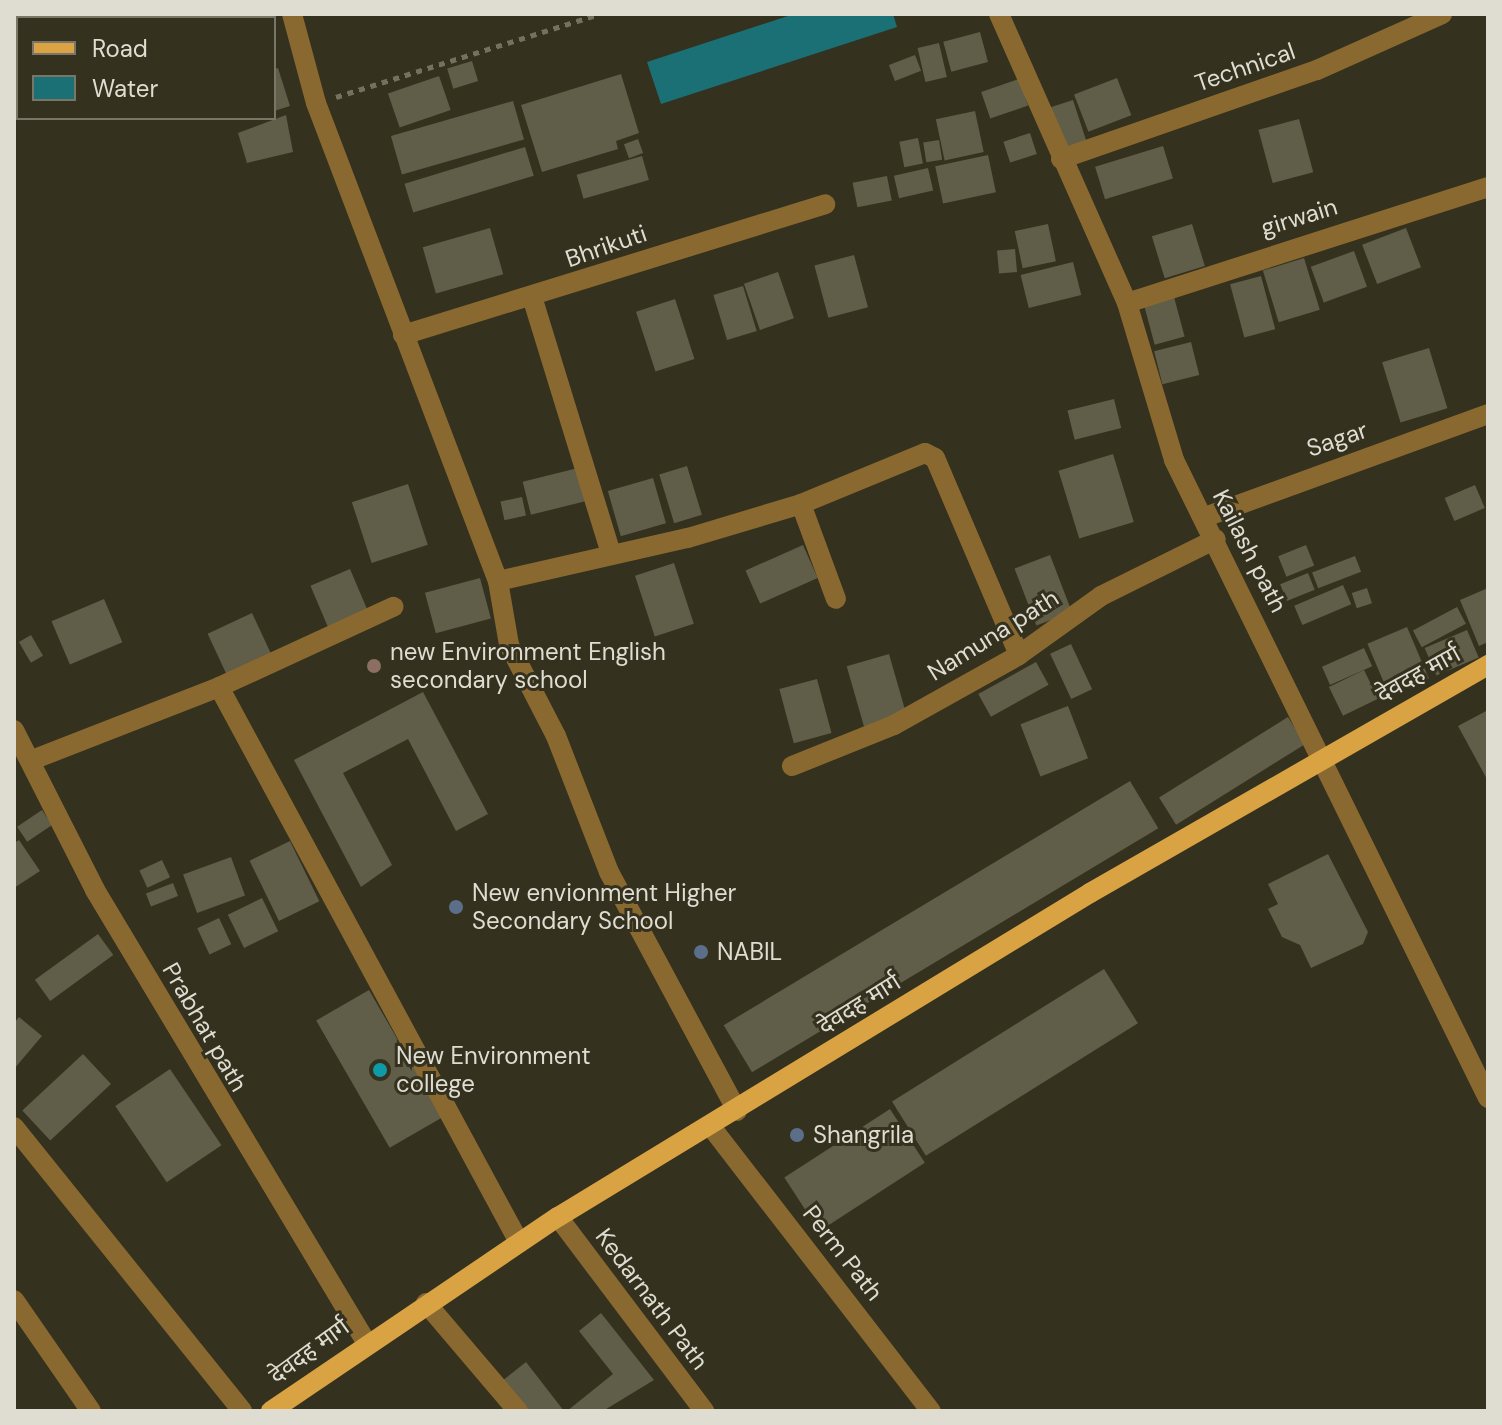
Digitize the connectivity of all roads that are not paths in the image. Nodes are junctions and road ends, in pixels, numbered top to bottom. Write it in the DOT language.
graph roads {
  1 [pos="292,14"];
  2 [pos="999,14"];
  3 [pos="1442,14"];
  4 [pos="1061,159"];
  5 [pos="1488,187"];
  6 [pos="825,204"];
  7 [pos="533,300"];
  8 [pos="1127,303"];
  9 [pos="403,335"];
  10 [pos="1488,414"];
  11 [pos="801,504"];
  12 [pos="1205,517"];
  13 [pos="1216,539"];
  14 [pos="610,551"];
  15 [pos="498,581"];
  16 [pos="836,599"];
  17 [pos="393,607"];
  18 [pos="1019,655"];
  19 [pos="1488,665"];
  20 [pos="219,687"];
  21 [pos="14,730"];
  22 [pos="1323,756"];
  23 [pos="32,760"];
  24 [pos="792,766"];
  25 [pos="1488,1098"];
  26 [pos="737,1111"];
  27 [pos="14,1127"];
  28 [pos="712,1128"];
  29 [pos="558,1217"];
  30 [pos="519,1242"];
  31 [pos="14,1300"];
  32 [pos="426,1303"];
  33 [pos="366,1342"];
  34 [pos="91,1411"];
  35 [pos="242,1411"];
  36 [pos="271,1411"];
  37 [pos="518,1411"];
  38 [pos="704,1411"];
  39 [pos="931,1411"];
  1 -- 9 [label="street"];
  2 -- 4 [label="street, Kailash path"];
  3 -- 4 [label="street, Technical"];
  4 -- 8 [label="street, Kailash path"];
  5 -- 8 [label="street, girwain"];
  6 -- 7 [label="street, Bhrikuti"];
  7 -- 9 [label="street, Bhrikuti"];
  7 -- 14 [label="street"];
  8 -- 12 [label="street, Kailash path"];
  9 -- 15 [label="street"];
  10 -- 12 [label="street, Sagar"];
  11 -- 14 [label="street"];
  11 -- 16 [label="street"];
  11 -- 18 [label="street"];
  12 -- 13 [label="street, Kailash path"];
  13 -- 18 [label="street, Namuna path"];
  13 -- 22 [label="street, Kailash path"];
  14 -- 15 [label="street"];
  15 -- 26 [label="street"];
  17 -- 20 [label="street"];
  18 -- 24 [label="street, Namuna path"];
  19 -- 22 [label="main road, देवदह मार्ग"];
  20 -- 23 [label="street"];
  20 -- 30 [label="street"];
  21 -- 23 [label="street, Prabhat path"];
  22 -- 25 [label="street, Kailash path"];
  22 -- 26 [label="main road, देवदह मार्ग"];
  23 -- 33 [label="street, Prabhat path"];
  26 -- 28 [label="main road, देवदह मार्ग"];
  27 -- 35 [label="street"];
  28 -- 29 [label="main road, देवदह मार्ग"];
  28 -- 39 [label="street, Perm Path"];
  29 -- 30 [label="main road, देवदह मार्ग"];
  29 -- 38 [label="street, Kedarnath Path"];
  30 -- 32 [label="main road, देवदह मार्ग"];
  31 -- 34 [label="street"];
  32 -- 33 [label="main road, देवदह मार्ग"];
  32 -- 37 [label="street"];
  33 -- 36 [label="main road, देवदह मार्ग"];
}
